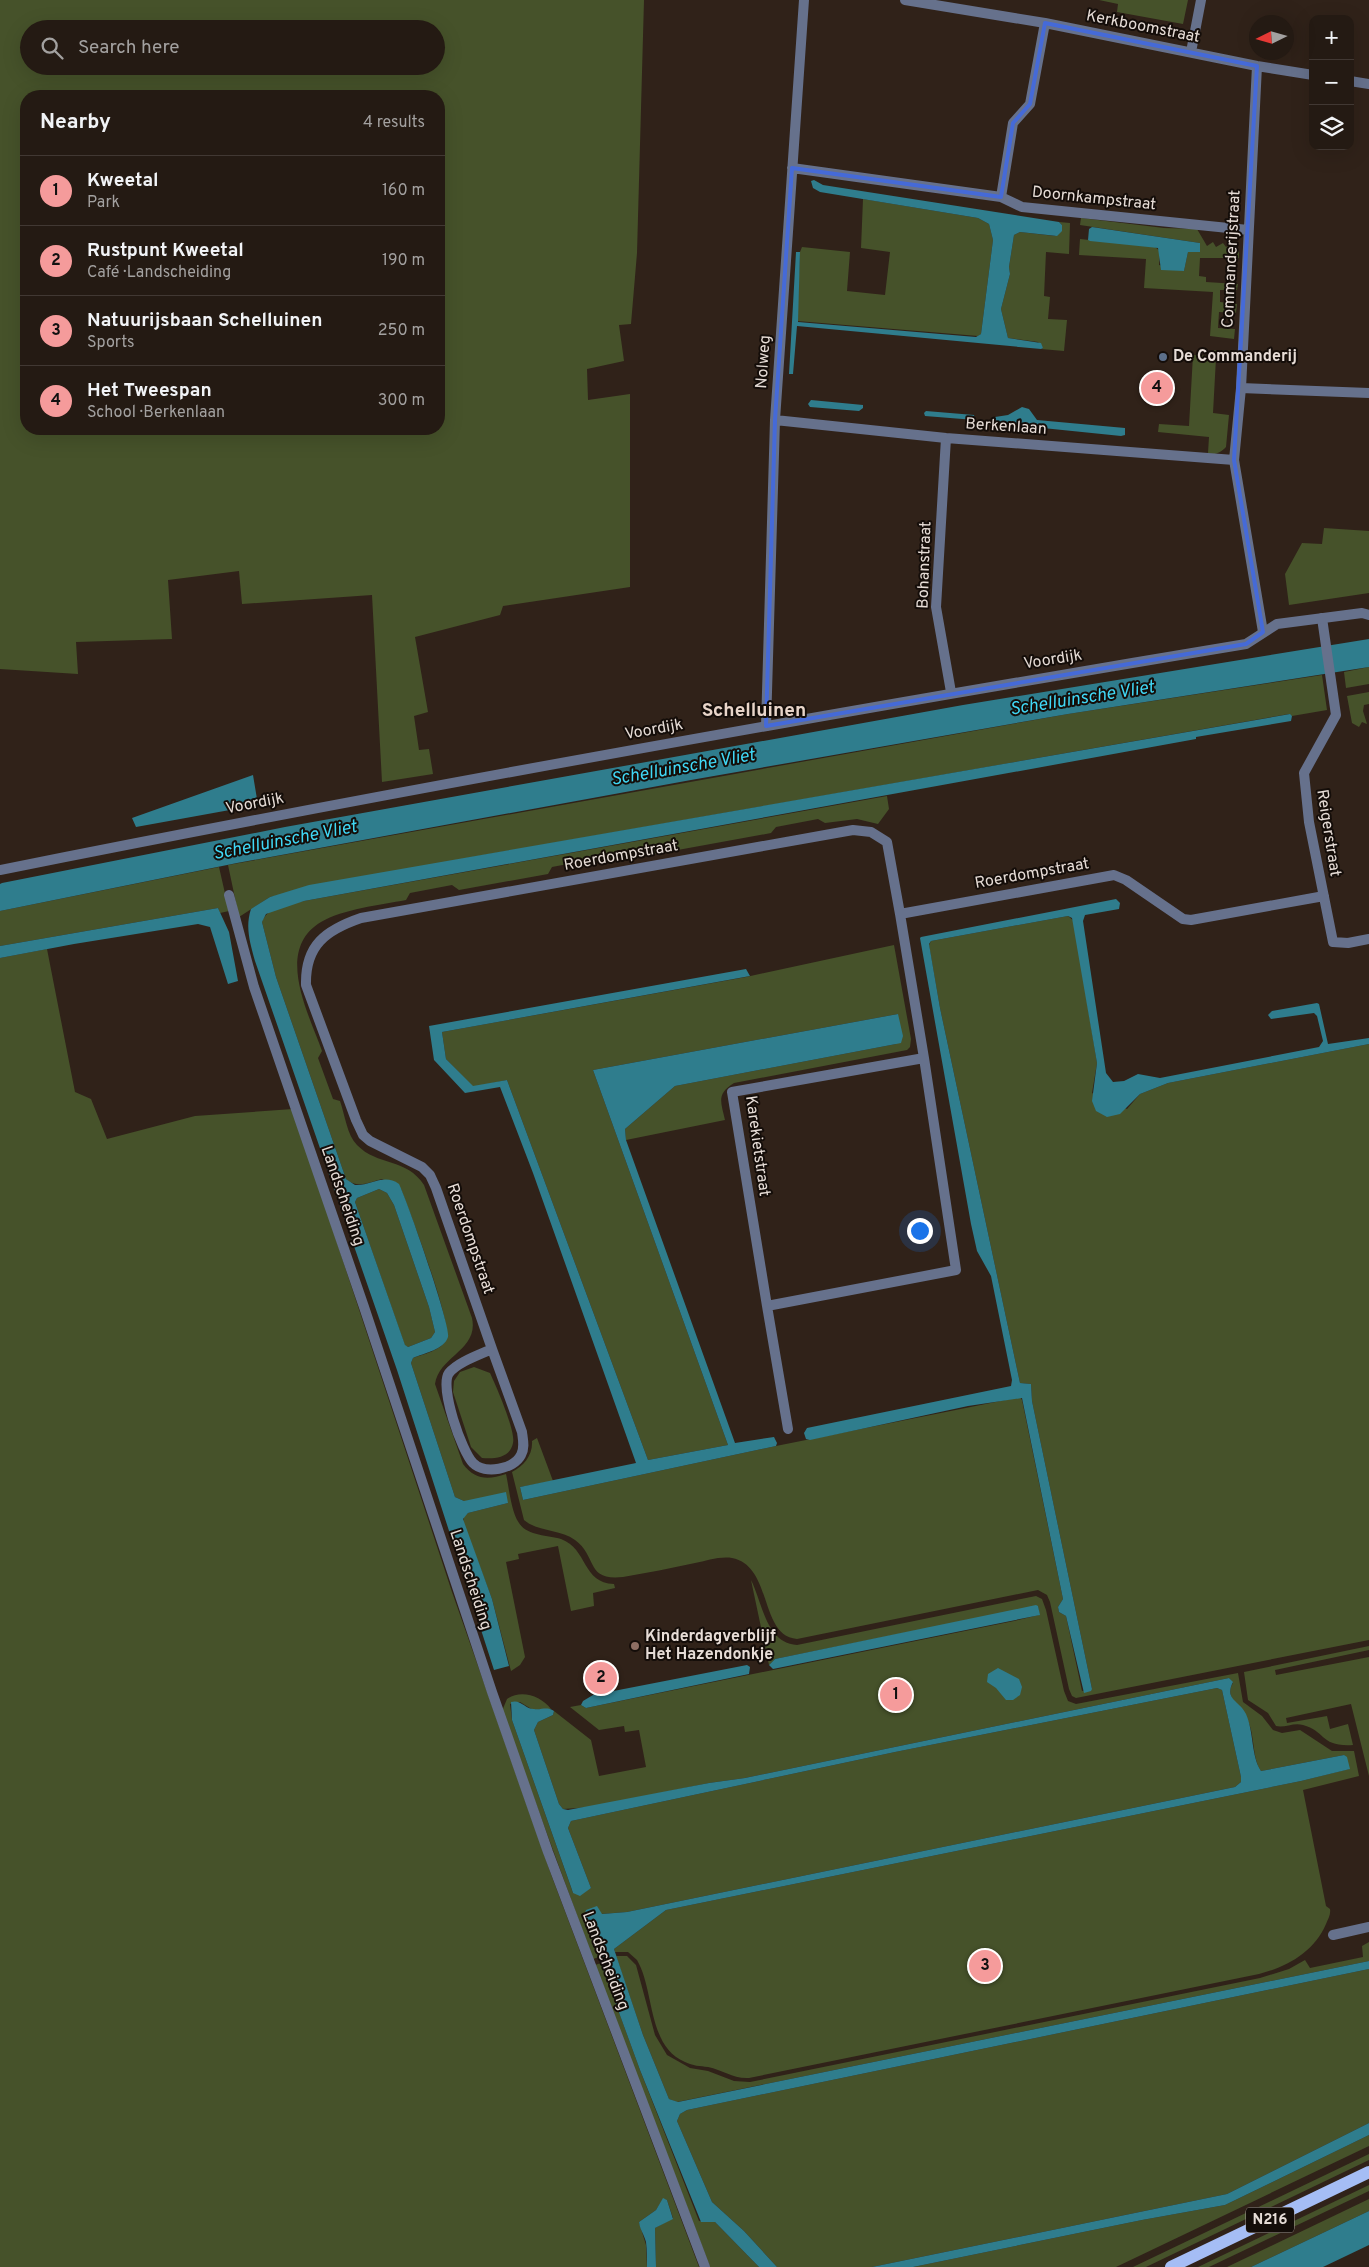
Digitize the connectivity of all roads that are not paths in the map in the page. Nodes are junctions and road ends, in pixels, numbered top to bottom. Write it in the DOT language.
graph roads {
  1 [pos="804,0"];
  2 [pos="905,0"];
  3 [pos="1201,0"];
  4 [pos="1044,23"];
  5 [pos="1191,52"];
  6 [pos="1257,66"];
  7 [pos="1309,74"];
  8 [pos="1354,82"];
  9 [pos="1369,84"];
  10 [pos="792,168"];
  11 [pos="1001,197"];
  12 [pos="1248,230"];
  13 [pos="1241,388"];
  14 [pos="1369,393"];
  15 [pos="775,420"];
  16 [pos="946,438"];
  17 [pos="1234,460"];
  18 [pos="1369,615"];
  19 [pos="1322,618"];
  20 [pos="1263,632"];
  21 [pos="951,692"];
  22 [pos="766,726"];
  23 [pos="0,870"];
  24 [pos="230,895"];
  25 [pos="1324,896"];
  26 [pos="900,914"];
  27 [pos="1369,939"];
  28 [pos="924,1058"];
  29 [pos="767,1306"];
  30 [pos="492,1349"];
  31 [pos="788,1429"];
  32 [pos="1369,1927"];
  33 [pos="1333,1935"];
  34 [pos="1369,2172"];
  35 [pos="705,2267"];
  36 [pos="1171,2267"];
  1 -- 10 [label="street, Nolweg"];
  2 -- 4 [label="street, Kerkboomstraat"];
  3 -- 5 [label="street"];
  4 -- 5 [label="street, Kerkboomstraat"];
  4 -- 11 [label="street"];
  5 -- 6 [label="street, Kerkboomstraat"];
  6 -- 7 [label="street, Kerkboomstraat"];
  6 -- 12 [label="street, Commanderijstraat"];
  8 -- 9 [label="street"];
  10 -- 11 [label="street, Doornkampstraat"];
  10 -- 15 [label="street, Nolweg"];
  11 -- 12 [label="street, Doornkampstraat"];
  12 -- 13 [label="street, Commanderijstraat"];
  13 -- 14 [label="street"];
  13 -- 17 [label="street, Commanderijstraat"];
  15 -- 16 [label="street, Berkenlaan"];
  15 -- 22 [label="street, Nolweg"];
  16 -- 17 [label="street, Berkenlaan"];
  16 -- 21 [label="street, Bohanstraat"];
  17 -- 20 [label="street, Commanderijstraat"];
  18 -- 19 [label="street, Voordijk"];
  19 -- 20 [label="street, Voordijk"];
  19 -- 25 [label="street, Reigerstraat"];
  20 -- 21 [label="street, Voordijk"];
  21 -- 22 [label="street, Voordijk"];
  22 -- 23 [label="street, Voordijk"];
  24 -- 35 [label="street, Landscheiding"];
  25 -- 26 [label="street, Roerdompstraat"];
  25 -- 27 [label="street, Reigerstraat"];
  26 -- 28 [label="street"];
  26 -- 30 [label="street, Roerdompstraat"];
  28 -- 29 [label="street"];
  28 -- 29 [label="street, Karekietstraat"];
  29 -- 31 [label="street, Karekietstraat"];
  30 -- 30 [label="street, Roerdompstraat"];
  32 -- 33 [label="street"];
  34 -- 36 [label="main road, N216"];
}
